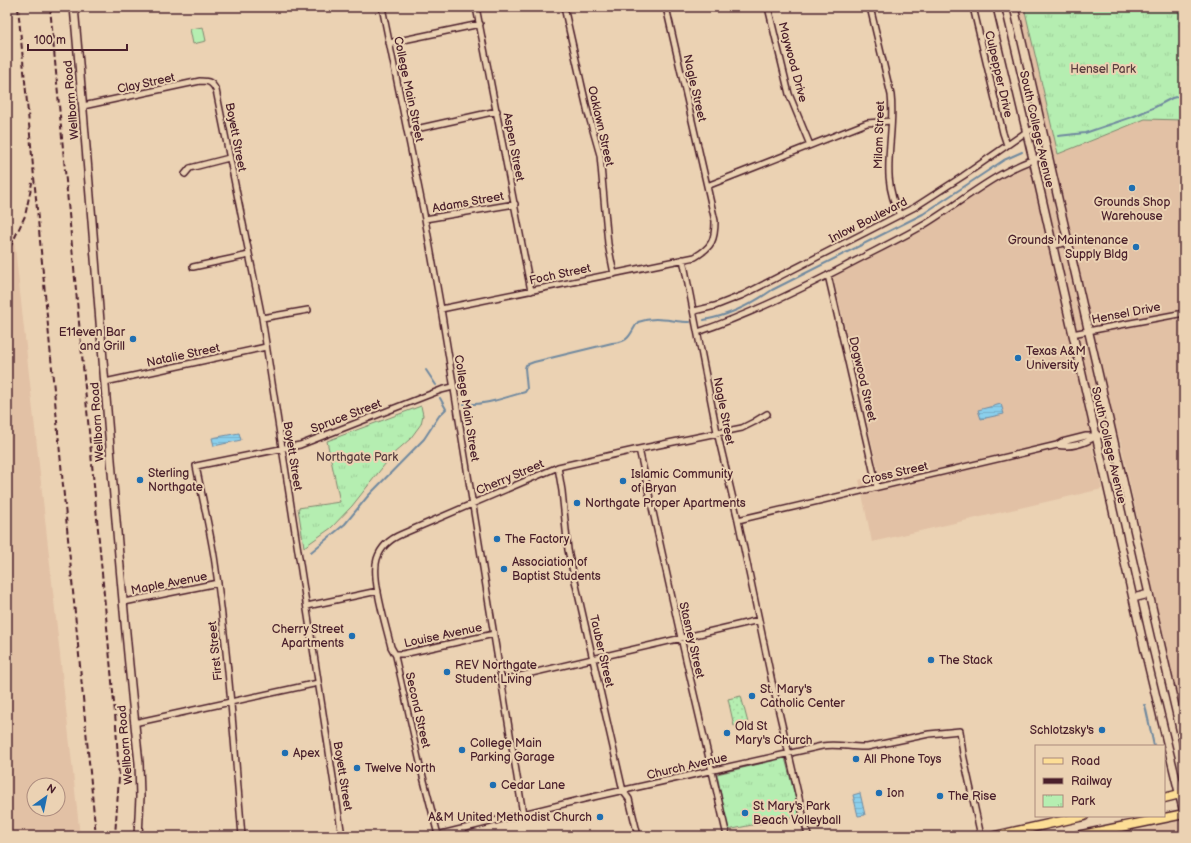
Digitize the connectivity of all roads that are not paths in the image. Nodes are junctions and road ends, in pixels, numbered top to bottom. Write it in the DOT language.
graph roads {
  1 [pos="74,7"];
  2 [pos="382,7"];
  3 [pos="476,7"];
  4 [pos="564,7"];
  5 [pos="666,7"];
  6 [pos="768,7"];
  7 [pos="870,7"];
  8 [pos="973,7"];
  9 [pos="997,7"];
  10 [pos="1014,7"];
  11 [pos="480,24"];
  12 [pos="389,43"];
  13 [pos="212,83"];
  14 [pos="83,106"];
  15 [pos="497,111"];
  16 [pos="892,121"];
  17 [pos="1042,126"];
  18 [pos="407,131"];
  19 [pos="1026,132"];
  20 [pos="810,145"];
  21 [pos="1007,145"];
  22 [pos="1048,155"];
  23 [pos="229,158"];
  24 [pos="1033,159"];
  25 [pos="185,174"];
  26 [pos="707,186"];
  27 [pos="515,204"];
  28 [pos="900,215"];
  29 [pos="425,219"];
  30 [pos="1068,241"];
  31 [pos="1052,245"];
  32 [pos="249,255"];
  33 [pos="683,259"];
  34 [pos="193,268"];
  35 [pos="614,274"];
  36 [pos="828,275"];
  37 [pos="531,290"];
  38 [pos="441,309"];
  39 [pos="308,310"];
  40 [pos="694,311"];
  41 [pos="1184,313"];
  42 [pos="262,318"];
  43 [pos="1088,331"];
  44 [pos="698,332"];
  45 [pos="1072,334"];
  46 [pos="266,347"];
  47 [pos="105,382"];
  48 [pos="453,387"];
  49 [pos="766,414"];
  50 [pos="717,432"];
  51 [pos="1112,432"];
  52 [pos="1096,436"];
  53 [pos="282,449"];
  54 [pos="639,449"];
  55 [pos="196,466"];
  56 [pos="558,467"];
  57 [pos="877,487"];
  58 [pos="473,504"];
  59 [pos="738,520"];
  60 [pos="218,583"];
  61 [pos="378,591"];
  62 [pos="1149,594"];
  63 [pos="1133,598"];
  64 [pos="124,602"];
  65 [pos="307,606"];
  66 [pos="759,620"];
  67 [pos="494,634"];
  68 [pos="681,638"];
  69 [pos="395,654"];
  70 [pos="593,659"];
  71 [pos="502,680"];
  72 [pos="318,683"];
  73 [pos="231,701"];
  74 [pos="134,723"];
  75 [pos="1184,746"];
  76 [pos="790,753"];
  77 [pos="421,769"];
  78 [pos="712,770"];
  79 [pos="623,791"];
  80 [pos="1182,794"];
  81 [pos="1165,798"];
  82 [pos="1184,813"];
  83 [pos="523,814"];
  84 [pos="1080,817"];
  85 [pos="435,835"];
  86 [pos="138,836"];
  87 [pos="242,836"];
  88 [pos="342,836"];
  89 [pos="638,836"];
  90 [pos="727,836"];
  91 [pos="808,836"];
  92 [pos="981,836"];
  93 [pos="995,836"];
  94 [pos="1077,836"];
  1 -- 14 [label="main road, Wellborn Road"];
  2 -- 12 [label="street, College Main Street"];
  3 -- 11 [label="street, Aspen Street"];
  4 -- 35 [label="street, Oaklawn Street"];
  5 -- 26 [label="street, Nagle Street"];
  6 -- 20 [label="street, Maywood Drive"];
  7 -- 16 [label="street, Milam Street"];
  8 -- 21 [label="street, Culpepper Drive"];
  9 -- 19 [label="main road, South College Avenue"];
  10 -- 17 [label="main road, South College Avenue"];
  11 -- 12 [label="street"];
  11 -- 15 [label="street, Aspen Street"];
  12 -- 18 [label="street, College Main Street"];
  13 -- 14 [label="street, Clay Street"];
  13 -- 23 [label="street, Boyett Street"];
  14 -- 47 [label="main road, Wellborn Road"];
  15 -- 18 [label="street"];
  15 -- 27 [label="street, Aspen Street"];
  16 -- 20 [label="street"];
  16 -- 28 [label="street, Milam Street"];
  17 -- 19 [label="street, Inlow Boulevard"];
  17 -- 22 [label="main road, South College Avenue"];
  18 -- 29 [label="street, College Main Street"];
  19 -- 21 [label="street, Inlow Boulevard"];
  19 -- 24 [label="main road, South College Avenue"];
  20 -- 26 [label="street"];
  21 -- 28 [label="street, Inlow Boulevard"];
  22 -- 24 [label="street"];
  22 -- 30 [label="main road, South College Avenue"];
  23 -- 25 [label="street"];
  23 -- 32 [label="street, Boyett Street"];
  24 -- 31 [label="main road, South College Avenue"];
  24 -- 36 [label="street"];
  26 -- 33 [label="street, Nagle Street"];
  27 -- 29 [label="street, Adams Street"];
  27 -- 37 [label="street, Aspen Street"];
  28 -- 40 [label="street, Inlow Boulevard"];
  29 -- 38 [label="street, College Main Street"];
  30 -- 31 [label="main road"];
  30 -- 43 [label="main road, South College Avenue"];
  31 -- 45 [label="main road, South College Avenue"];
  32 -- 34 [label="street"];
  32 -- 42 [label="street, Boyett Street"];
  33 -- 35 [label="street, Foch Street"];
  33 -- 40 [label="street, Nagle Street"];
  35 -- 37 [label="street, Foch Street"];
  36 -- 44 [label="street"];
  36 -- 57 [label="street, Dogwood Street"];
  37 -- 38 [label="street, Foch Street"];
  38 -- 48 [label="street, College Main Street"];
  39 -- 42 [label="street"];
  40 -- 44 [label="street, Nagle Street"];
  41 -- 43 [label="street, Hensel Drive"];
  42 -- 46 [label="street, Boyett Street"];
  43 -- 45 [label="street, Hensel Drive"];
  43 -- 51 [label="main road, South College Avenue"];
  44 -- 50 [label="street, Nagle Street"];
  45 -- 52 [label="main road, South College Avenue"];
  46 -- 47 [label="street, Natalie Street"];
  46 -- 53 [label="street, Boyett Street"];
  47 -- 64 [label="main road, Wellborn Road"];
  48 -- 53 [label="street, Spruce Street"];
  48 -- 58 [label="street, College Main Street"];
  49 -- 50 [label="street, Cherry Street"];
  50 -- 54 [label="street, Cherry Street"];
  50 -- 59 [label="street, Nagle Street"];
  51 -- 52 [label="street, Cross Street"];
  51 -- 62 [label="main road, South College Avenue"];
  52 -- 57 [label="street, Cross Street"];
  52 -- 63 [label="main road, South College Avenue"];
  53 -- 55 [label="street, Spruce Street"];
  53 -- 65 [label="street, Boyett Street"];
  54 -- 56 [label="street, Cherry Street"];
  54 -- 68 [label="street, Stasney Street"];
  55 -- 60 [label="street, First Street"];
  56 -- 58 [label="street, Cherry Street"];
  56 -- 70 [label="street, Tauber Street"];
  57 -- 59 [label="street, Cross Street"];
  58 -- 61 [label="street, Cherry Street"];
  58 -- 67 [label="street, College Main Street"];
  59 -- 66 [label="street, Nagle Street"];
  60 -- 64 [label="street, Maple Avenue"];
  60 -- 73 [label="street, First Street"];
  61 -- 65 [label="street"];
  61 -- 69 [label="street, Second Street"];
  62 -- 63 [label="main road"];
  62 -- 75 [label="main road, South College Avenue"];
  63 -- 80 [label="main road, South College Avenue"];
  64 -- 74 [label="main road, Wellborn Road"];
  65 -- 72 [label="street, Boyett Street"];
  66 -- 68 [label="street"];
  66 -- 76 [label="street, Nagle Street"];
  67 -- 69 [label="street, Louise Avenue"];
  67 -- 71 [label="street, College Main Street"];
  68 -- 70 [label="street"];
  68 -- 78 [label="street, Stasney Street"];
  69 -- 77 [label="street, Second Street"];
  70 -- 71 [label="street"];
  70 -- 79 [label="street, Tauber Street"];
  71 -- 83 [label="street, College Main Street"];
  72 -- 73 [label="street"];
  72 -- 88 [label="street, Boyett Street"];
  73 -- 74 [label="street"];
  73 -- 87 [label="street, First Street"];
  74 -- 86 [label="main road, Wellborn Road"];
  76 -- 78 [label="street, Church Avenue"];
  76 -- 91 [label="street, Nagle Street"];
  76 -- 92 [label="street, Church Avenue"];
  77 -- 85 [label="street, Second Street"];
  78 -- 79 [label="street, Church Avenue"];
  78 -- 90 [label="street, Stasney Street"];
  79 -- 83 [label="street, Church Avenue"];
  79 -- 89 [label="street, Tauber Street"];
  80 -- 81 [label="main road"];
  80 -- 82 [label="main road, South College Avenue"];
  82 -- 94 [label="main road"];
  83 -- 85 [label="street, Church Avenue"];
  84 -- 93 [label="main road"];
}
